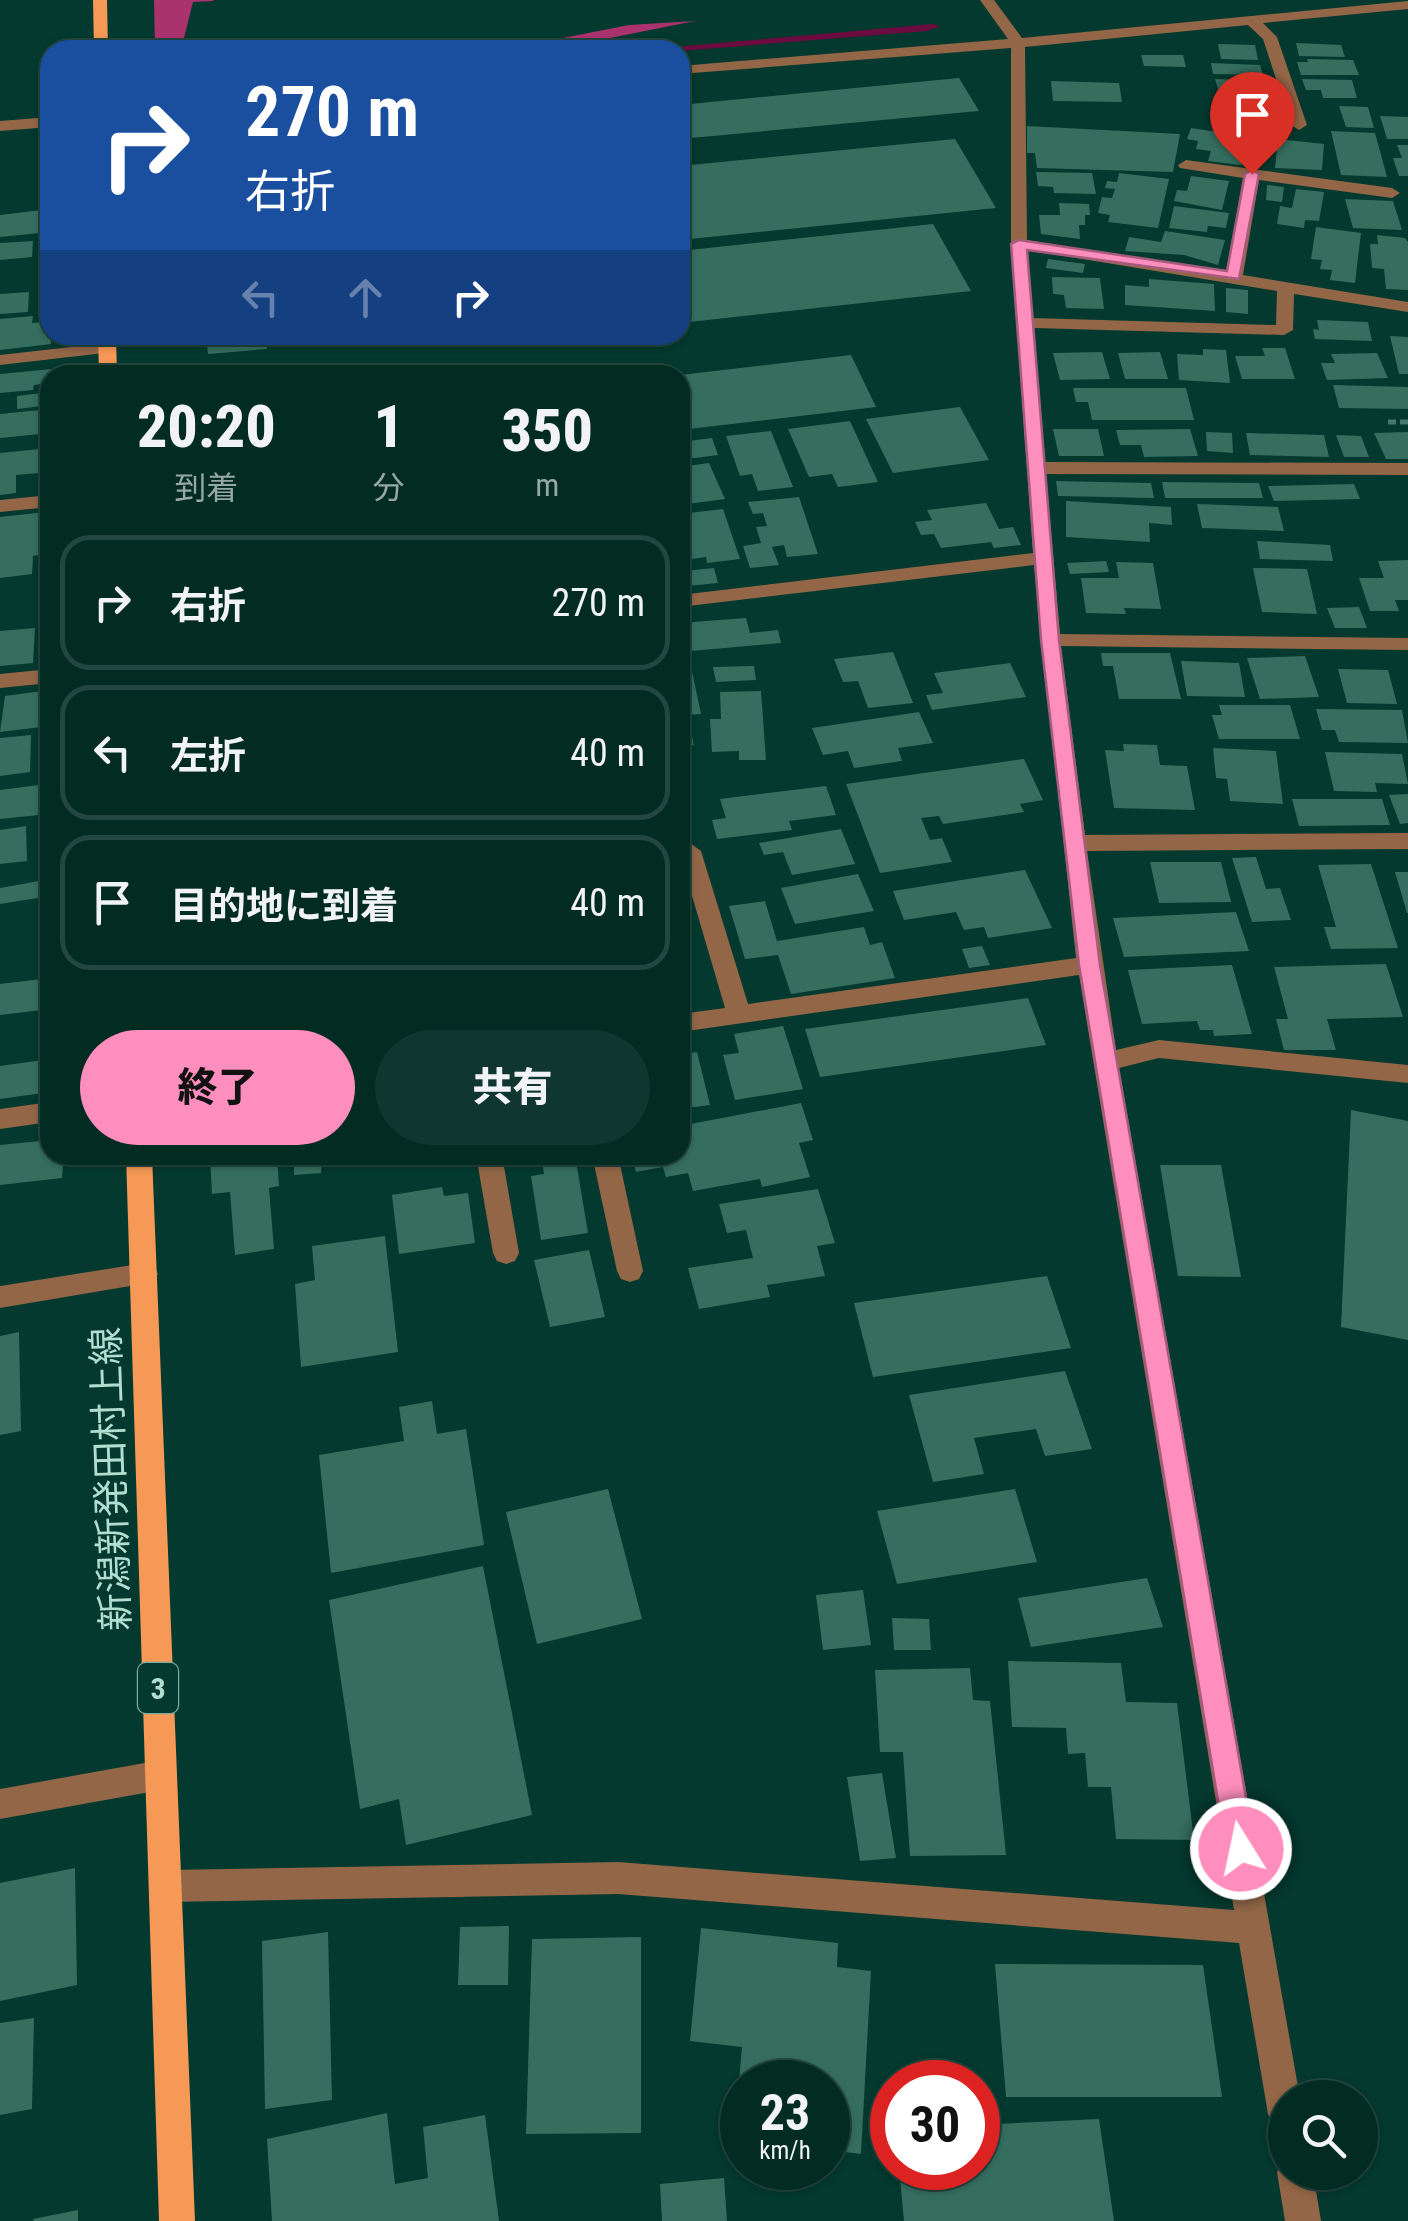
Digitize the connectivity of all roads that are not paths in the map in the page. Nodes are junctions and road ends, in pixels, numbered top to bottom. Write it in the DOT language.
graph roads {
  1 [pos="100,0"];
  2 [pos="987,0"];
  3 [pos="1400,6"];
  4 [pos="1252,20"];
  5 [pos="1408,21"];
  6 [pos="101,40"];
  7 [pos="1018,43"];
  8 [pos="690,69"];
  9 [pos="40,123"];
  10 [pos="1299,125"];
  11 [pos="0,126"];
  12 [pos="1186,166"];
  13 [pos="1252,174"];
  14 [pos="1392,193"];
  15 [pos="1019,244"];
  16 [pos="1234,276"];
  17 [pos="1286,286"];
  18 [pos="1408,306"];
  19 [pos="1025,323"];
  20 [pos="89,345"];
  21 [pos="0,360"];
  22 [pos="1036,468"];
  23 [pos="1408,470"];
  24 [pos="40,502"];
  25 [pos="0,506"];
  26 [pos="1043,558"];
  27 [pos="690,600"];
  28 [pos="1050,640"];
  29 [pos="1408,644"];
  30 [pos="40,677"];
  31 [pos="0,681"];
  32 [pos="1408,842"];
  33 [pos="1074,843"];
  34 [pos="690,851"];
  35 [pos="1089,965"];
  36 [pos="739,1013"];
  37 [pos="690,1021"];
  38 [pos="1106,1062"];
  39 [pos="1408,1074"];
  40 [pos="40,1113"];
  41 [pos="0,1119"];
  42 [pos="140,1165"];
  43 [pos="491,1165"];
  44 [pos="607,1165"];
  45 [pos="506,1253"];
  46 [pos="630,1271"];
  47 [pos="145,1274"];
  48 [pos="0,1297"];
  49 [pos="161,1774"];
  50 [pos="0,1804"];
  51 [pos="168,1886"];
  52 [pos="1254,1928"];
  53 [pos="1279,2080"];
  54 [pos="1298,2190"];
  55 [pos="177,2221"];
  56 [pos="1303,2221"];
  1 -- 6 [label="main road"];
  2 -- 7 [label="street"];
  3 -- 4 [label="street"];
  3 -- 5 [label="street"];
  4 -- 7 [label="street"];
  4 -- 10 [label="street"];
  7 -- 8 [label="street"];
  7 -- 15 [label="street"];
  9 -- 11 [label="street"];
  12 -- 13 [label="street"];
  13 -- 14 [label="street"];
  13 -- 16 [label="street"];
  15 -- 16 [label="street"];
  15 -- 19 [label="street"];
  16 -- 17 [label="street"];
  17 -- 18 [label="street"];
  17 -- 19 [label="street"];
  19 -- 22 [label="street"];
  20 -- 21 [label="street"];
  22 -- 23 [label="street"];
  22 -- 26 [label="street"];
  24 -- 25 [label="street"];
  26 -- 27 [label="street"];
  26 -- 28 [label="street"];
  28 -- 29 [label="street"];
  28 -- 33 [label="street"];
  30 -- 31 [label="street"];
  32 -- 33 [label="street"];
  33 -- 35 [label="street"];
  34 -- 36 [label="street"];
  35 -- 36 [label="street"];
  35 -- 38 [label="street"];
  36 -- 37 [label="street"];
  38 -- 39 [label="street"];
  38 -- 52 [label="street"];
  40 -- 41 [label="street"];
  42 -- 47 [label="main road, 新潟新発田村上線 / 3"];
  43 -- 45 [label="street"];
  44 -- 46 [label="street"];
  47 -- 48 [label="street"];
  47 -- 49 [label="main road, 新潟新発田村上線 / 3"];
  49 -- 50 [label="street"];
  49 -- 51 [label="main road, 新潟新発田村上線 / 3"];
  51 -- 52 [label="street"];
  51 -- 55 [label="main road, 新潟新発田村上線 / 3"];
  52 -- 53 [label="street"];
  54 -- 56 [label="street"];
}
